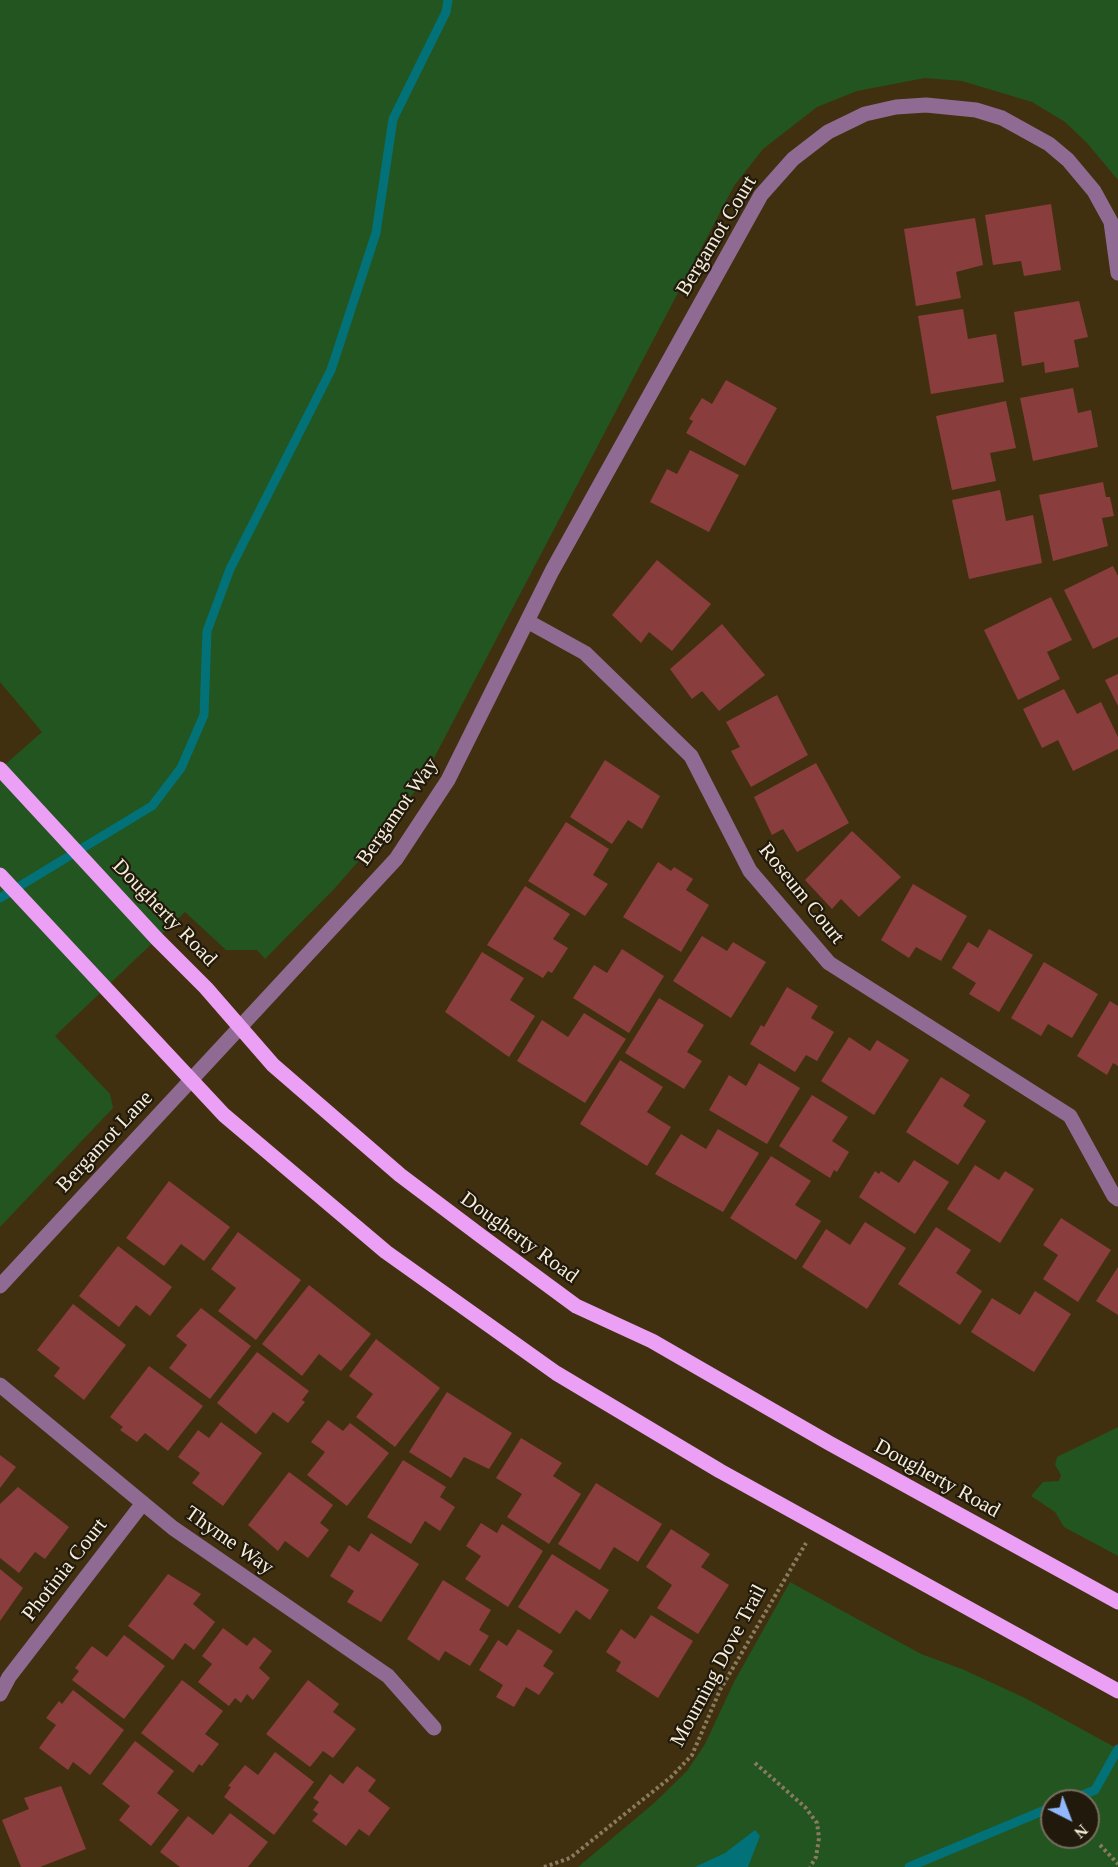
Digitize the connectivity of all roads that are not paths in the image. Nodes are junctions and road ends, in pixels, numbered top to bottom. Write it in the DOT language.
graph roads {
  1 [pos="1118,273"];
  2 [pos="527,621"];
  3 [pos="0,769"];
  4 [pos="0,875"];
  5 [pos="240,1026"];
  6 [pos="193,1080"];
  7 [pos="1118,1199"];
  8 [pos="0,1286"];
  9 [pos="0,1384"];
  10 [pos="143,1503"];
  11 [pos="1118,1602"];
  12 [pos="1118,1691"];
  13 [pos="0,1694"];
  14 [pos="434,1728"];
  1 -- 2 [label="street, Bergamot Court"];
  2 -- 5 [label="street, Bergamot Way"];
  2 -- 7 [label="street, Roseum Court"];
  3 -- 5 [label="main road, Dougherty Road"];
  4 -- 6 [label="main road"];
  5 -- 6 [label="street, Bergamot Lane"];
  5 -- 11 [label="main road, Dougherty Road"];
  6 -- 8 [label="street, Bergamot Lane"];
  6 -- 12 [label="main road"];
  9 -- 10 [label="street, Thyme Way"];
  10 -- 13 [label="street, Photinia Court"];
  10 -- 14 [label="street, Thyme Way"];
}
